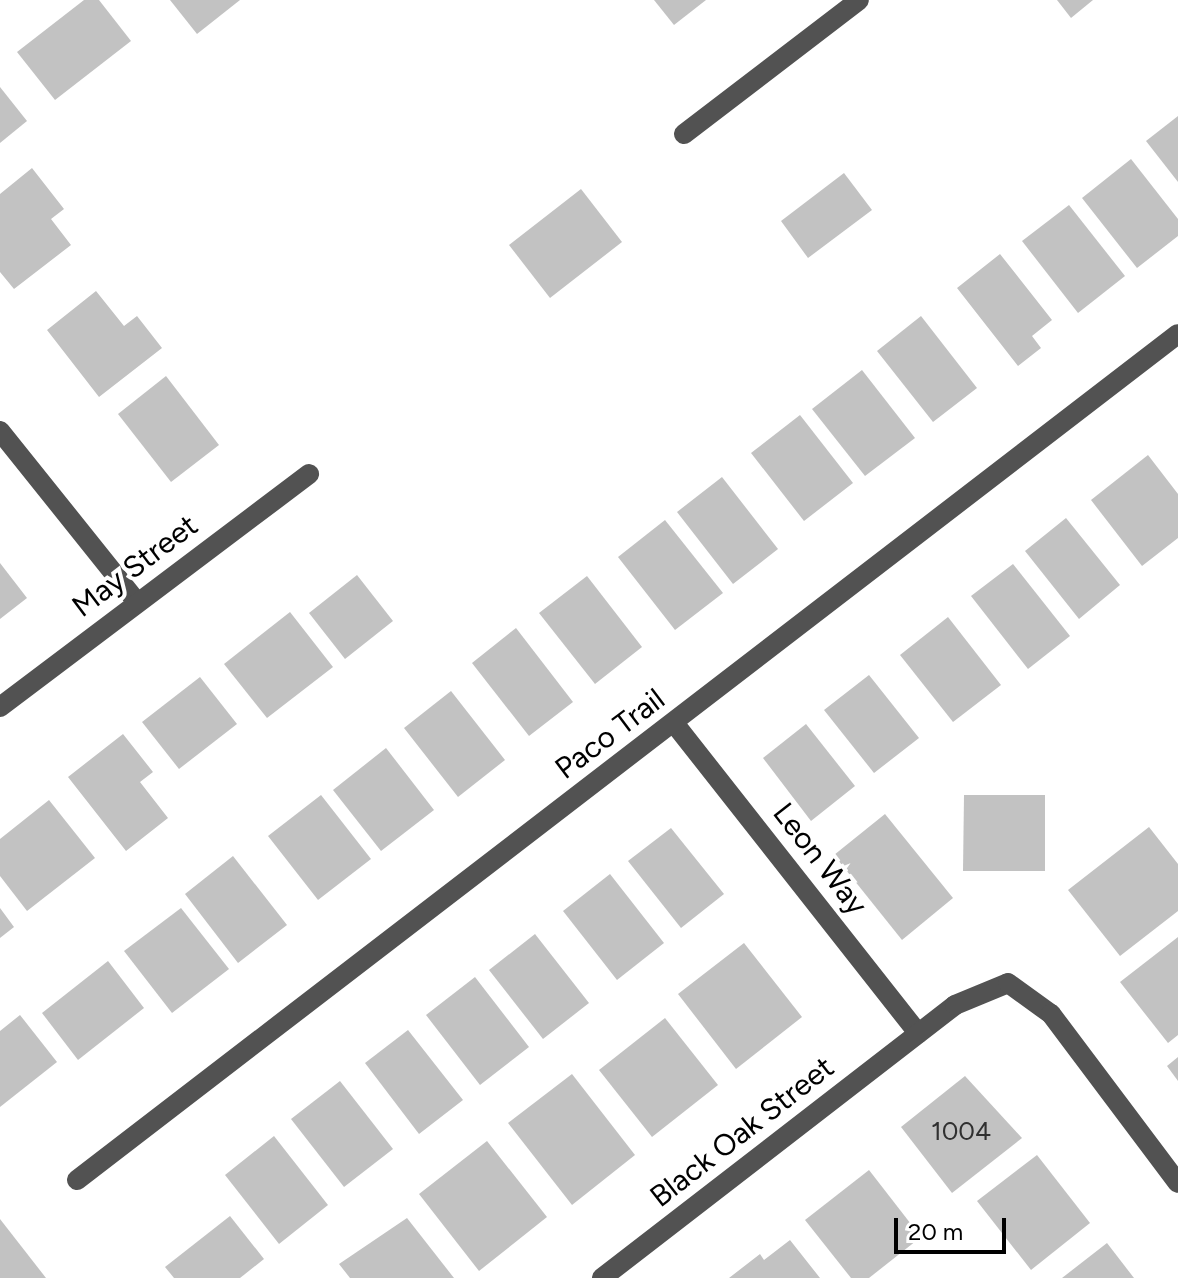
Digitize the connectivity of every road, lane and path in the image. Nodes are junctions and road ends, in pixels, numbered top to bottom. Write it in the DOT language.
graph roads {
  1 [pos="859,0"];
  2 [pos="684,134"];
  3 [pos="1178,334"];
  4 [pos="0,431"];
  5 [pos="309,474"];
  6 [pos="136,601"];
  7 [pos="0,707"];
  8 [pos="674,723"];
  9 [pos="918,1033"];
  10 [pos="77,1180"];
  11 [pos="1178,1183"];
  12 [pos="602,1278"];
  1 -- 2 [label="street"];
  3 -- 8 [label="street, Paco Trail"];
  4 -- 6 [label="street"];
  5 -- 6 [label="street, May Street"];
  6 -- 7 [label="street, May Street"];
  8 -- 9 [label="street, Leon Way"];
  8 -- 10 [label="street, Paco Trail"];
  9 -- 11 [label="street, Black Oak Street"];
  9 -- 12 [label="street, Black Oak Street"];
}
